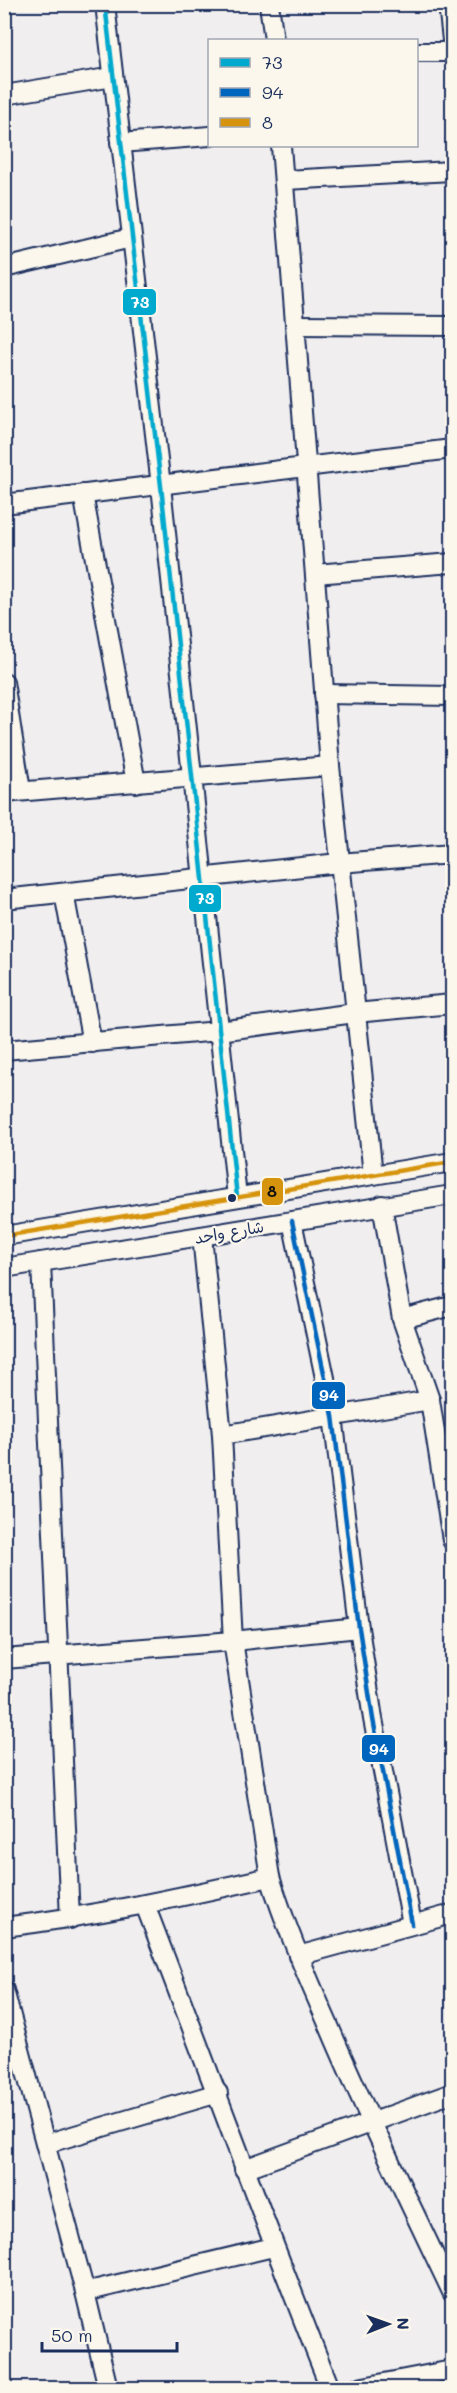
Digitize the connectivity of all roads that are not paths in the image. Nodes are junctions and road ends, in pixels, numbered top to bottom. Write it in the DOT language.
graph roads {
  1 [pos="105,4"];
  2 [pos="269,4"];
  3 [pos="448,4"];
  4 [pos="273,39"];
  5 [pos="453,40"];
  6 [pos="418,52"];
  7 [pos="453,52"];
  8 [pos="113,77"];
  9 [pos="4,95"];
  10 [pos="208,136"];
  11 [pos="120,143"];
  12 [pos="281,147"];
  13 [pos="453,171"];
  14 [pos="285,180"];
  15 [pos="131,238"];
  16 [pos="4,268"];
  17 [pos="295,325"];
  18 [pos="453,326"];
  19 [pos="453,449"];
  20 [pos="306,466"];
  21 [pos="161,486"];
  22 [pos="83,495"];
  23 [pos="4,504"];
  24 [pos="453,563"];
  25 [pos="315,574"];
  26 [pos="4,682"];
  27 [pos="324,694"];
  28 [pos="453,696"];
  29 [pos="330,766"];
  30 [pos="191,777"];
  31 [pos="135,783"];
  32 [pos="13,792"];
  33 [pos="453,854"];
  34 [pos="339,863"];
  35 [pos="202,878"];
  36 [pos="64,893"];
  37 [pos="4,899"];
  38 [pos="453,1004"];
  39 [pos="355,1014"];
  40 [pos="219,1031"];
  41 [pos="92,1043"];
  42 [pos="4,1050"];
  43 [pos="453,1162"];
  44 [pos="373,1175"];
  45 [pos="453,1196"];
  46 [pos="237,1197"];
  47 [pos="382,1205"];
  48 [pos="292,1221"];
  49 [pos="4,1236"];
  50 [pos="202,1236"];
  51 [pos="41,1262"];
  52 [pos="4,1268"];
  53 [pos="453,1306"];
  54 [pos="402,1319"];
  55 [pos="430,1400"];
  56 [pos="333,1416"];
  57 [pos="222,1435"];
  58 [pos="453,1540"];
  59 [pos="359,1628"];
  60 [pos="233,1641"];
  61 [pos="58,1655"];
  62 [pos="4,1659"];
  63 [pos="270,1877"];
  64 [pos="145,1905"];
  65 [pos="453,1914"];
  66 [pos="70,1919"];
  67 [pos="412,1924"];
  68 [pos="4,1927"];
  69 [pos="298,1956"];
  70 [pos="4,1990"];
  71 [pos="218,2093"];
  72 [pos="453,2093"];
  73 [pos="370,2122"];
  74 [pos="45,2144"];
  75 [pos="244,2169"];
  76 [pos="273,2247"];
  77 [pos="85,2292"];
  78 [pos="453,2292"];
  79 [pos="453,2370"];
  80 [pos="108,2388"];
  81 [pos="330,2388"];
  82 [pos="358,2388"];
  1 -- 8 [label="street"];
  2 -- 4 [label="street"];
  3 -- 5 [label="street"];
  6 -- 7 [label="street"];
  8 -- 9 [label="street"];
  8 -- 11 [label="street"];
  10 -- 11 [label="street"];
  11 -- 15 [label="street"];
  12 -- 14 [label="street"];
  13 -- 14 [label="street"];
  14 -- 17 [label="street"];
  15 -- 16 [label="street"];
  15 -- 21 [label="street"];
  17 -- 18 [label="street"];
  17 -- 20 [label="street"];
  19 -- 20 [label="street"];
  20 -- 21 [label="street"];
  20 -- 25 [label="street"];
  21 -- 22 [label="street"];
  21 -- 30 [label="street"];
  22 -- 23 [label="street"];
  22 -- 31 [label="street"];
  24 -- 25 [label="street"];
  25 -- 27 [label="street"];
  26 -- 32 [label="street"];
  27 -- 28 [label="street"];
  27 -- 29 [label="street"];
  29 -- 30 [label="street"];
  29 -- 34 [label="street"];
  30 -- 31 [label="street"];
  30 -- 35 [label="street"];
  31 -- 32 [label="street"];
  33 -- 34 [label="street"];
  34 -- 35 [label="street"];
  34 -- 39 [label="street"];
  35 -- 36 [label="street"];
  35 -- 40 [label="street"];
  36 -- 37 [label="street"];
  36 -- 41 [label="street"];
  38 -- 39 [label="street"];
  39 -- 40 [label="street"];
  39 -- 44 [label="street"];
  40 -- 41 [label="street"];
  40 -- 46 [label="street"];
  41 -- 42 [label="street"];
  43 -- 44 [label="street, شارع واحد"];
  44 -- 46 [label="street, شارع واحد"];
  45 -- 47 [label="street, شارع واحد"];
  46 -- 49 [label="street, شارع واحد"];
  47 -- 48 [label="street, شارع واحد"];
  47 -- 54 [label="street"];
  48 -- 50 [label="street, شارع واحد"];
  48 -- 56 [label="street"];
  50 -- 51 [label="street, شارع واحد"];
  50 -- 57 [label="street"];
  51 -- 52 [label="street, شارع واحد"];
  51 -- 61 [label="street"];
  53 -- 54 [label="street"];
  54 -- 55 [label="street"];
  55 -- 56 [label="street"];
  55 -- 58 [label="street"];
  56 -- 57 [label="street"];
  56 -- 59 [label="street"];
  57 -- 60 [label="street"];
  59 -- 60 [label="street"];
  59 -- 67 [label="street"];
  60 -- 61 [label="street"];
  60 -- 63 [label="street"];
  61 -- 62 [label="street"];
  61 -- 66 [label="street"];
  63 -- 64 [label="street"];
  63 -- 69 [label="street"];
  64 -- 66 [label="street"];
  64 -- 71 [label="street"];
  65 -- 67 [label="street"];
  66 -- 68 [label="street"];
  67 -- 69 [label="street"];
  69 -- 73 [label="street"];
  70 -- 74 [label="street"];
  71 -- 74 [label="street"];
  71 -- 75 [label="street"];
  72 -- 73 [label="street"];
  73 -- 75 [label="street"];
  73 -- 78 [label="street"];
  74 -- 77 [label="street"];
  75 -- 76 [label="street"];
  76 -- 77 [label="street"];
  76 -- 81 [label="street"];
  77 -- 80 [label="street"];
  79 -- 82 [label="street"];
}
